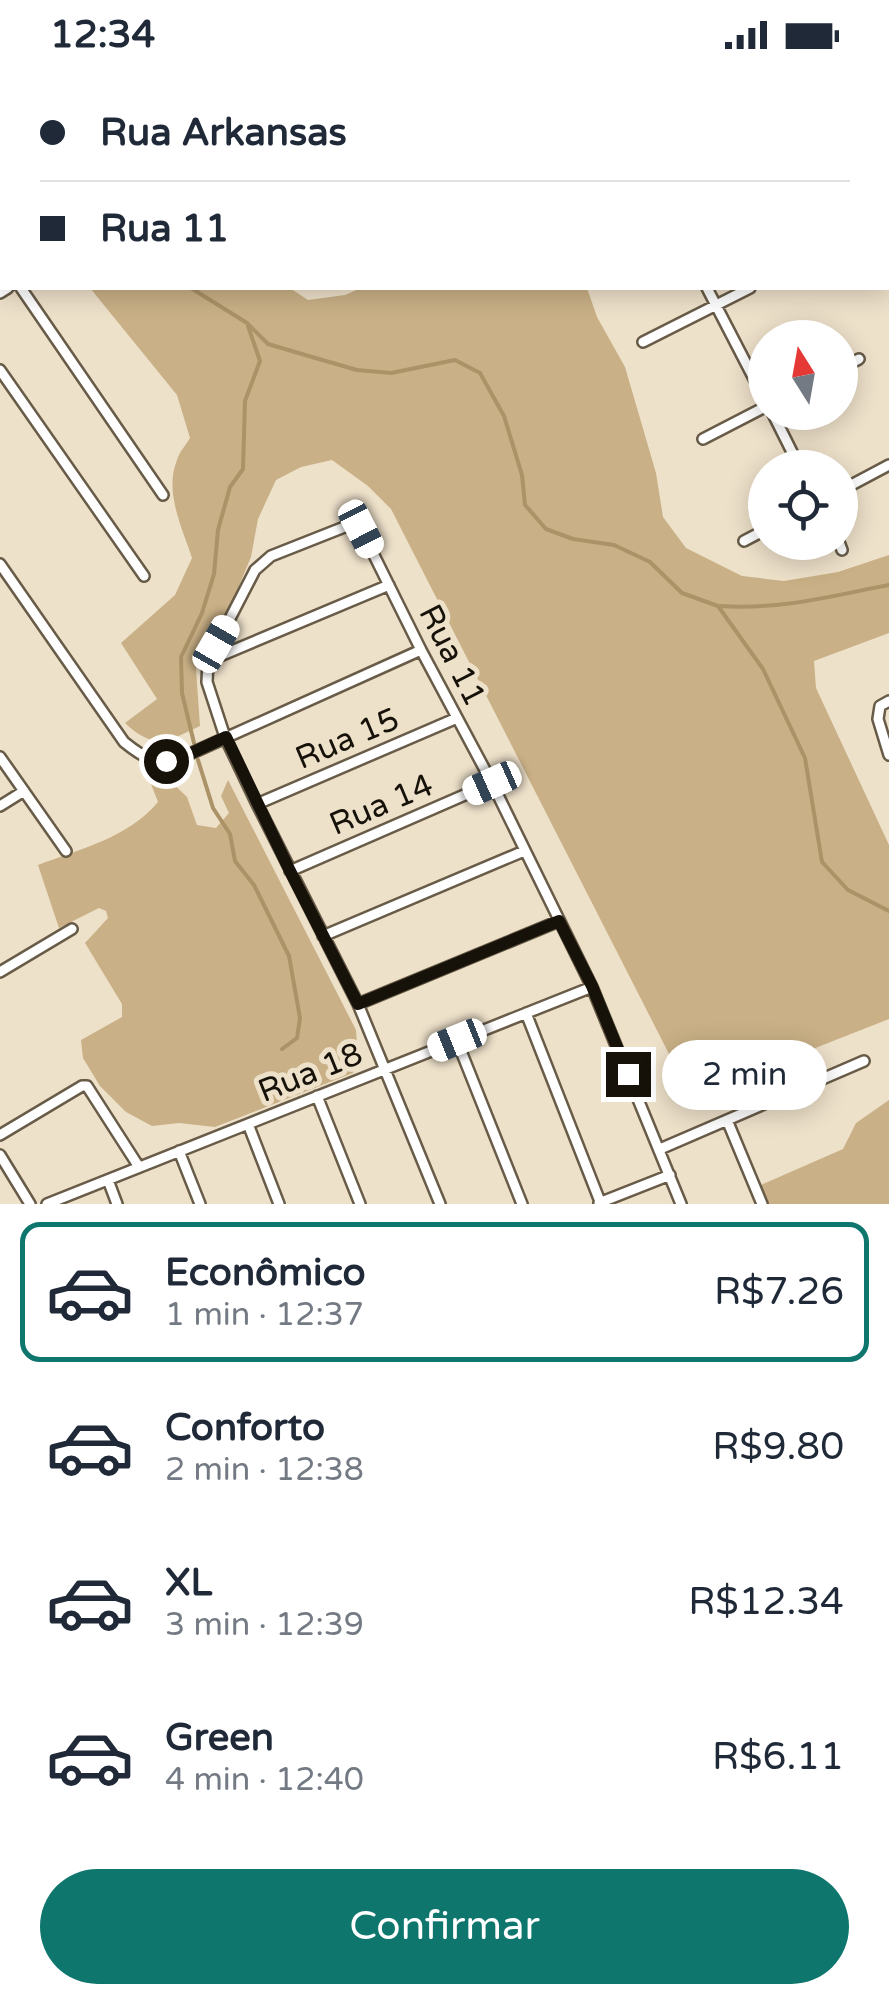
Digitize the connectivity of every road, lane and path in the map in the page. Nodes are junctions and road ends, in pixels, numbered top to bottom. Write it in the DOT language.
graph roads {
  1 [pos="22,290"];
  2 [pos="708,290"];
  3 [pos="746,290"];
  4 [pos="716,305"];
  5 [pos="643,342"];
  6 [pos="748,369"];
  7 [pos="0,370"];
  8 [pos="748,413"];
  9 [pos="703,439"];
  10 [pos="889,465"];
  11 [pos="858,481"];
  12 [pos="163,495"];
  13 [pos="748,540"];
  14 [pos="744,542"];
  15 [pos="0,564"];
  16 [pos="144,576"];
  17 [pos="389,586"];
  18 [pos="421,650"];
  19 [pos="208,660"];
  20 [pos="889,701"];
  21 [pos="457,718"];
  22 [pos="226,737"];
  23 [pos="889,755"];
  24 [pos="0,757"];
  25 [pos="492,783"];
  26 [pos="24,792"];
  27 [pos="257,804"];
  28 [pos="0,806"];
  29 [pos="66,851"];
  30 [pos="524,851"];
  31 [pos="290,871"];
  32 [pos="559,921"];
  33 [pos="72,929"];
  34 [pos="324,936"];
  35 [pos="0,972"];
  36 [pos="592,986"];
  37 [pos="358,1004"];
  38 [pos="526,1013"];
  39 [pos="457,1040"];
  40 [pos="864,1061"];
  41 [pos="385,1069"];
  42 [pos="316,1096"];
  43 [pos="727,1120"];
  44 [pos="248,1124"];
  45 [pos="0,1136"];
  46 [pos="660,1149"];
  47 [pos="179,1151"];
  48 [pos="0,1155"];
  49 [pos="139,1167"];
  50 [pos="670,1175"];
  51 [pos="108,1180"];
  52 [pos="30,1204"];
  53 [pos="47,1204"];
  54 [pos="117,1204"];
  55 [pos="200,1204"];
  56 [pos="279,1204"];
  57 [pos="360,1204"];
  58 [pos="440,1204"];
  59 [pos="522,1204"];
  60 [pos="599,1204"];
  61 [pos="681,1204"];
  62 [pos="762,1204"];
  1 -- 12 [label="street"];
  2 -- 4 [label="street"];
  3 -- 4 [label="street"];
  4 -- 5 [label="street"];
  4 -- 6 [label="street"];
  7 -- 16 [label="street"];
  8 -- 9 [label="street"];
  10 -- 11 [label="street"];
  13 -- 14 [label="street"];
  15 -- 22 [label="street"];
  17 -- 18 [label="street, Rua 11"];
  17 -- 19 [label="street"];
  17 -- 19 [label="street, Rua 11"];
  18 -- 21 [label="street, Rua 11"];
  18 -- 22 [label="street"];
  19 -- 22 [label="street"];
  20 -- 23 [label="street"];
  21 -- 25 [label="street, Rua 11"];
  21 -- 27 [label="street, Rua 15"];
  22 -- 27 [label="street"];
  24 -- 26 [label="street"];
  25 -- 30 [label="street, Rua 11"];
  25 -- 31 [label="street, Rua 14"];
  26 -- 28 [label="street"];
  26 -- 29 [label="street"];
  27 -- 31 [label="street"];
  30 -- 32 [label="street, Rua 11"];
  30 -- 34 [label="street"];
  31 -- 34 [label="street"];
  32 -- 36 [label="street, Rua 11"];
  32 -- 37 [label="street"];
  33 -- 35 [label="street"];
  34 -- 37 [label="street"];
  36 -- 38 [label="street, Rua 18"];
  36 -- 46 [label="street, Rua 11"];
  37 -- 41 [label="street"];
  38 -- 39 [label="street, Rua 18"];
  38 -- 60 [label="street"];
  39 -- 41 [label="street, Rua 18"];
  39 -- 59 [label="street"];
  40 -- 43 [label="street"];
  41 -- 42 [label="street, Rua 18"];
  41 -- 58 [label="street"];
  42 -- 44 [label="street, Rua 18"];
  42 -- 57 [label="street"];
  43 -- 46 [label="street"];
  43 -- 62 [label="street"];
  44 -- 47 [label="street, Rua 18"];
  44 -- 56 [label="street"];
  45 -- 49 [label="street"];
  46 -- 50 [label="street, Rua 11"];
  47 -- 49 [label="street, Rua 18"];
  47 -- 55 [label="street"];
  48 -- 52 [label="street"];
  49 -- 51 [label="street, Rua 18"];
  50 -- 60 [label="street"];
  50 -- 61 [label="street, Rua 11"];
  51 -- 53 [label="street, Rua 18"];
  51 -- 54 [label="street"];
}
